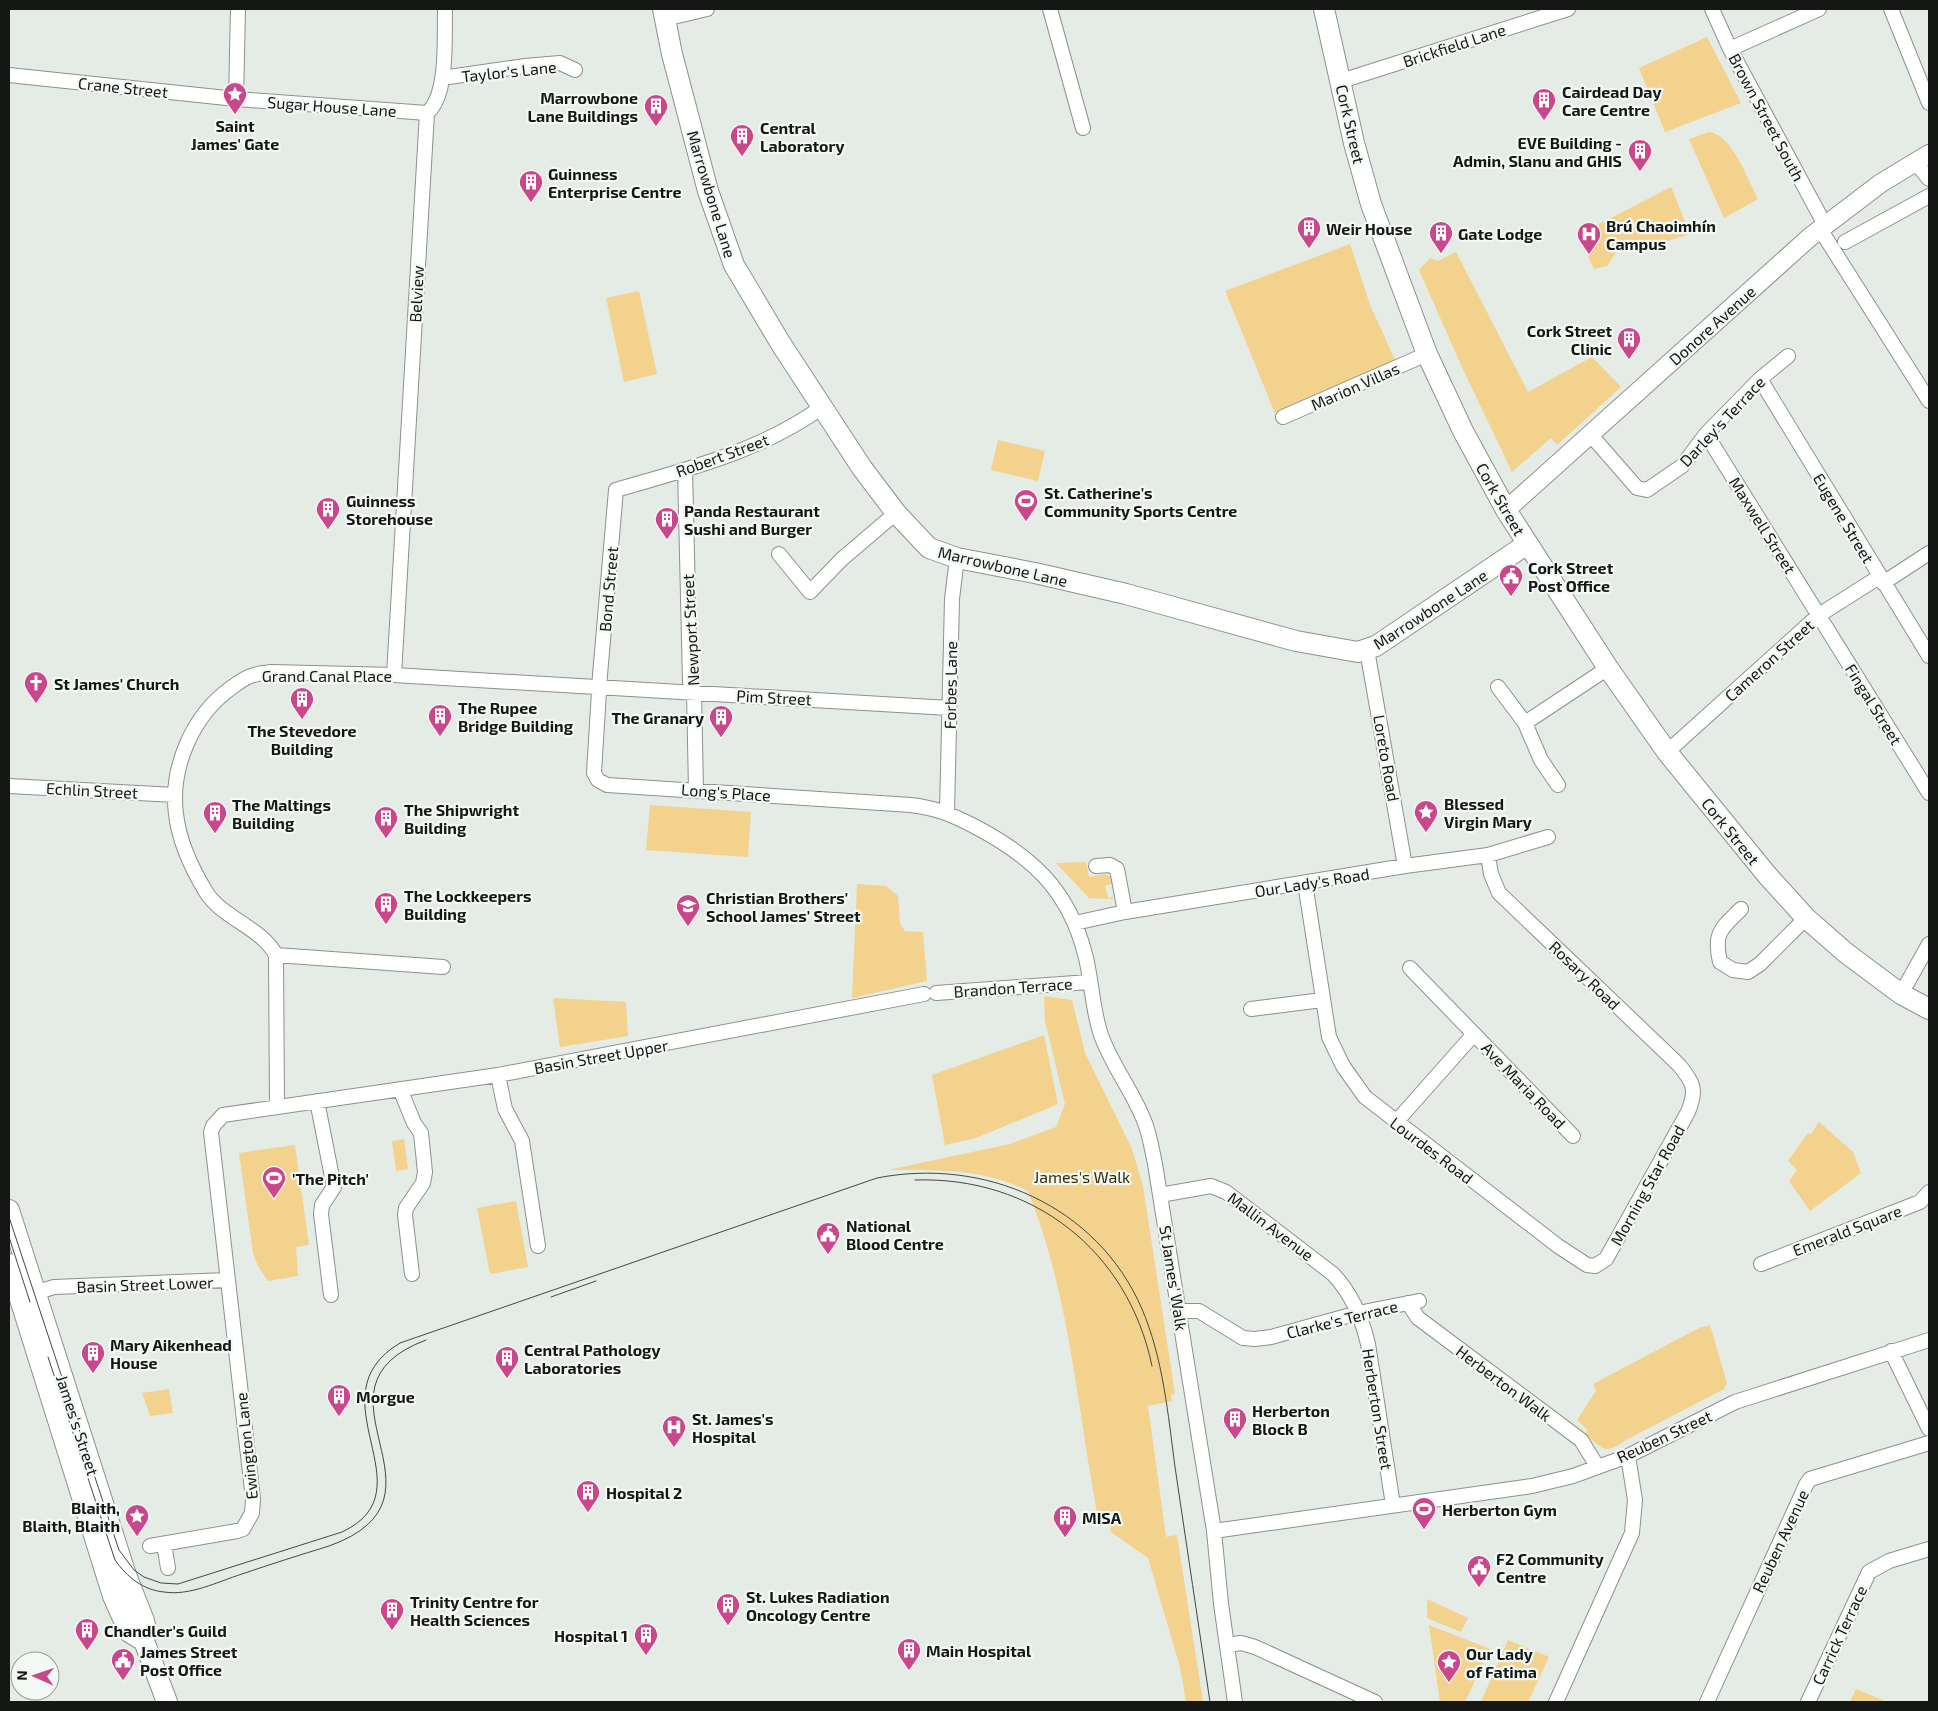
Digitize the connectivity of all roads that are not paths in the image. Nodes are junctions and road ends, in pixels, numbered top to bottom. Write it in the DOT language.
graph roads {
  1 [pos="238,9"];
  2 [pos="444,9"];
  3 [pos="707,9"];
  4 [pos="1050,9"];
  5 [pos="1324,9"];
  6 [pos="1568,9"];
  7 [pos="1712,9"];
  8 [pos="1819,9"];
  9 [pos="1891,9"];
  10 [pos="664,14"];
  11 [pos="1730,49"];
  12 [pos="574,70"];
  13 [pos="9,75"];
  14 [pos="442,78"];
  15 [pos="1341,82"];
  16 [pos="236,99"];
  17 [pos="1929,103"];
  18 [pos="427,113"];
  19 [pos="1083,128"];
  20 [pos="1922,158"];
  21 [pos="1929,180"];
  22 [pos="1929,196"];
  23 [pos="1822,227"];
  24 [pos="1844,242"];
  25 [pos="1427,354"];
  26 [pos="1788,356"];
  27 [pos="1760,379"];
  28 [pos="1929,401"];
  29 [pos="822,407"];
  30 [pos="1283,417"];
  31 [pos="1590,434"];
  32 [pos="1706,434"];
  33 [pos="685,470"];
  34 [pos="616,490"];
  35 [pos="1506,510"];
  36 [pos="896,513"];
  37 [pos="1527,544"];
  38 [pos="780,554"];
  39 [pos="1929,554"];
  40 [pos="957,558"];
  41 [pos="1881,580"];
  42 [pos="1820,615"];
  43 [pos="1367,650"];
  44 [pos="1929,656"];
  45 [pos="1608,668"];
  46 [pos="394,675"];
  47 [pos="1498,686"];
  48 [pos="599,688"];
  49 [pos="694,692"];
  50 [pos="949,708"];
  51 [pos="1525,723"];
  52 [pos="1666,752"];
  53 [pos="1558,785"];
  54 [pos="9,786"];
  55 [pos="696,790"];
  56 [pos="1929,793"];
  57 [pos="175,795"];
  58 [pos="947,812"];
  59 [pos="1548,837"];
  60 [pos="1488,855"];
  61 [pos="1096,866"];
  62 [pos="1405,866"];
  63 [pos="1305,883"];
  64 [pos="1741,909"];
  65 [pos="1125,912"];
  66 [pos="1806,918"];
  67 [pos="1075,923"];
  68 [pos="1929,944"];
  69 [pos="276,955"];
  70 [pos="443,966"];
  71 [pos="1410,968"];
  72 [pos="1089,982"];
  73 [pos="930,993"];
  74 [pos="1901,994"];
  75 [pos="1322,1000"];
  76 [pos="1251,1009"];
  77 [pos="1929,1009"];
  78 [pos="1474,1034"];
  79 [pos="498,1075"];
  80 [pos="400,1090"];
  81 [pos="1693,1090"];
  82 [pos="317,1101"];
  83 [pos="277,1107"];
  84 [pos="1396,1122"];
  85 [pos="1573,1136"];
  86 [pos="1929,1192"];
  87 [pos="1160,1195"];
  88 [pos="9,1210"];
  89 [pos="538,1246"];
  90 [pos="9,1264"];
  91 [pos="1761,1264"];
  92 [pos="1587,1265"];
  93 [pos="412,1274"];
  94 [pos="227,1280"];
  95 [pos="28,1295"];
  96 [pos="332,1296"];
  97 [pos="1414,1302"];
  98 [pos="1180,1311"];
  99 [pos="1358,1313"];
  100 [pos="1929,1340"];
  101 [pos="1891,1351"];
  102 [pos="1929,1429"];
  103 [pos="1929,1443"];
  104 [pos="1628,1456"];
  105 [pos="1597,1466"];
  106 [pos="1393,1505"];
  107 [pos="1214,1531"];
  108 [pos="1929,1549"];
  109 [pos="168,1568"];
  110 [pos="1227,1645"];
  111 [pos="166,1702"];
  112 [pos="1235,1702"];
  113 [pos="1374,1702"];
  114 [pos="1556,1702"];
  115 [pos="1707,1702"];
  116 [pos="1808,1702"];
  1 -- 16 [label="street"];
  2 -- 14 [label="street"];
  3 -- 10 [label="street"];
  4 -- 19 [label="street"];
  5 -- 15 [label="main road, Cork Street"];
  6 -- 15 [label="street, Brickfield Lane"];
  7 -- 11 [label="street, Brown Street South"];
  8 -- 11 [label="street"];
  9 -- 17 [label="street"];
  10 -- 29 [label="main road, Marrowbone Lane"];
  11 -- 23 [label="street, Brown Street South"];
  12 -- 14 [label="street, Taylor's Lane"];
  13 -- 16 [label="street, Crane Street"];
  14 -- 18 [label="street"];
  15 -- 25 [label="main road, Cork Street"];
  16 -- 18 [label="street, Sugar House Lane"];
  18 -- 46 [label="street, Belview"];
  20 -- 21 [label="street"];
  20 -- 23 [label="street, Donore Avenue"];
  22 -- 24 [label="street"];
  23 -- 28 [label="street, Brown Street South"];
  23 -- 31 [label="street, Donore Avenue"];
  25 -- 30 [label="street, Marion Villas"];
  25 -- 35 [label="main road, Cork Street"];
  26 -- 27 [label="street, Darley's Terrace"];
  27 -- 32 [label="street, Darley's Terrace"];
  27 -- 41 [label="street, Eugene Street"];
  29 -- 33 [label="street, Robert Street"];
  29 -- 36 [label="main road, Marrowbone Lane"];
  31 -- 32 [label="street, Darley's Terrace"];
  31 -- 35 [label="street, Donore Avenue"];
  32 -- 42 [label="street, Maxwell Street"];
  33 -- 34 [label="street, Robert Street"];
  33 -- 49 [label="street, Newport Street"];
  34 -- 48 [label="street, Bond Street"];
  35 -- 37 [label="main road, Cork Street"];
  36 -- 38 [label="street"];
  36 -- 40 [label="main road, Marrowbone Lane"];
  37 -- 43 [label="main road, Marrowbone Lane"];
  37 -- 45 [label="main road, Cork Street"];
  39 -- 41 [label="street, Cameron Street"];
  40 -- 43 [label="main road, Marrowbone Lane"];
  40 -- 50 [label="street, Forbes Lane"];
  41 -- 42 [label="street, Cameron Street"];
  41 -- 44 [label="street, Eugene Street"];
  42 -- 52 [label="street, Cameron Street"];
  42 -- 56 [label="street, Fingal Street"];
  43 -- 62 [label="street, Loreto Road"];
  45 -- 51 [label="street"];
  45 -- 52 [label="main road, Cork Street"];
  46 -- 48 [label="street, Grand Canal Place"];
  46 -- 57 [label="street, Grand Canal Place"];
  47 -- 51 [label="street"];
  48 -- 49 [label="street, Pim Street"];
  48 -- 55 [label="street, Long's Place"];
  49 -- 50 [label="street, Pim Street"];
  49 -- 55 [label="street, Newport Street"];
  50 -- 58 [label="street, Forbes Lane"];
  51 -- 53 [label="street"];
  52 -- 66 [label="main road, Cork Street"];
  54 -- 57 [label="street, Echlin Street"];
  55 -- 58 [label="street, Long's Place"];
  57 -- 69 [label="street, Grand Canal Place"];
  58 -- 67 [label="street, Long's Place"];
  59 -- 60 [label="street, Our Lady's Road"];
  60 -- 62 [label="street, Our Lady's Road"];
  60 -- 81 [label="street, Rosary Road"];
  61 -- 65 [label="street"];
  62 -- 63 [label="street, Our Lady's Road"];
  63 -- 65 [label="street, Our Lady's Road"];
  63 -- 75 [label="street, Lourdes Road"];
  64 -- 66 [label="street"];
  65 -- 67 [label="street, Our Lady's Road"];
  66 -- 74 [label="main road, Cork Street"];
  67 -- 72 [label="street, St James' Walk"];
  68 -- 74 [label="street"];
  69 -- 70 [label="street"];
  69 -- 83 [label="street"];
  71 -- 78 [label="street, Ave Maria Road"];
  72 -- 73 [label="street, Brandon Terrace"];
  72 -- 87 [label="street, St James' Walk"];
  73 -- 79 [label="street, Basin Street Upper"];
  74 -- 77 [label="main road, Cork Street"];
  75 -- 76 [label="street"];
  75 -- 84 [label="street, Lourdes Road"];
  78 -- 84 [label="street, Ave Maria Road"];
  78 -- 85 [label="street, Ave Maria Road"];
  79 -- 80 [label="street, Basin Street Upper"];
  79 -- 89 [label="street"];
  80 -- 82 [label="street, Basin Street Upper"];
  80 -- 93 [label="street"];
  81 -- 92 [label="street, Morning Star Road"];
  82 -- 83 [label="street, Basin Street Upper"];
  82 -- 96 [label="street"];
  83 -- 94 [label="street, Basin Street Lower"];
  84 -- 92 [label="street, Lourdes Road"];
  86 -- 91 [label="street, Emerald Square"];
  87 -- 98 [label="street, St James' Walk"];
  87 -- 99 [label="street, Mallin Avenue"];
  88 -- 95 [label="main road, James's Street"];
  90 -- 95 [label="main road, James's Street"];
  94 -- 95 [label="street, Basin Street Lower"];
  94 -- 109 [label="street, Ewington Lane"];
  95 -- 111 [label="main road, James's Street"];
  97 -- 99 [label="street, Clarke's Terrace"];
  97 -- 105 [label="street, Herberton Walk"];
  98 -- 99 [label="street, Clarke's Terrace"];
  98 -- 107 [label="street, St James' Walk"];
  99 -- 106 [label="street, Herberton Street"];
  100 -- 101 [label="street, Reuben Street"];
  101 -- 102 [label="street"];
  101 -- 104 [label="street, Reuben Street"];
  103 -- 115 [label="street, Reuben Avenue"];
  104 -- 105 [label="street, Reuben Street"];
  104 -- 114 [label="street"];
  105 -- 106 [label="street, Reuben Street"];
  106 -- 107 [label="street, Reuben Street"];
  107 -- 110 [label="street, St James' Walk"];
  108 -- 116 [label="street, Carrick Terrace"];
  110 -- 112 [label="street, St James' Walk"];
  110 -- 113 [label="street"];
}
